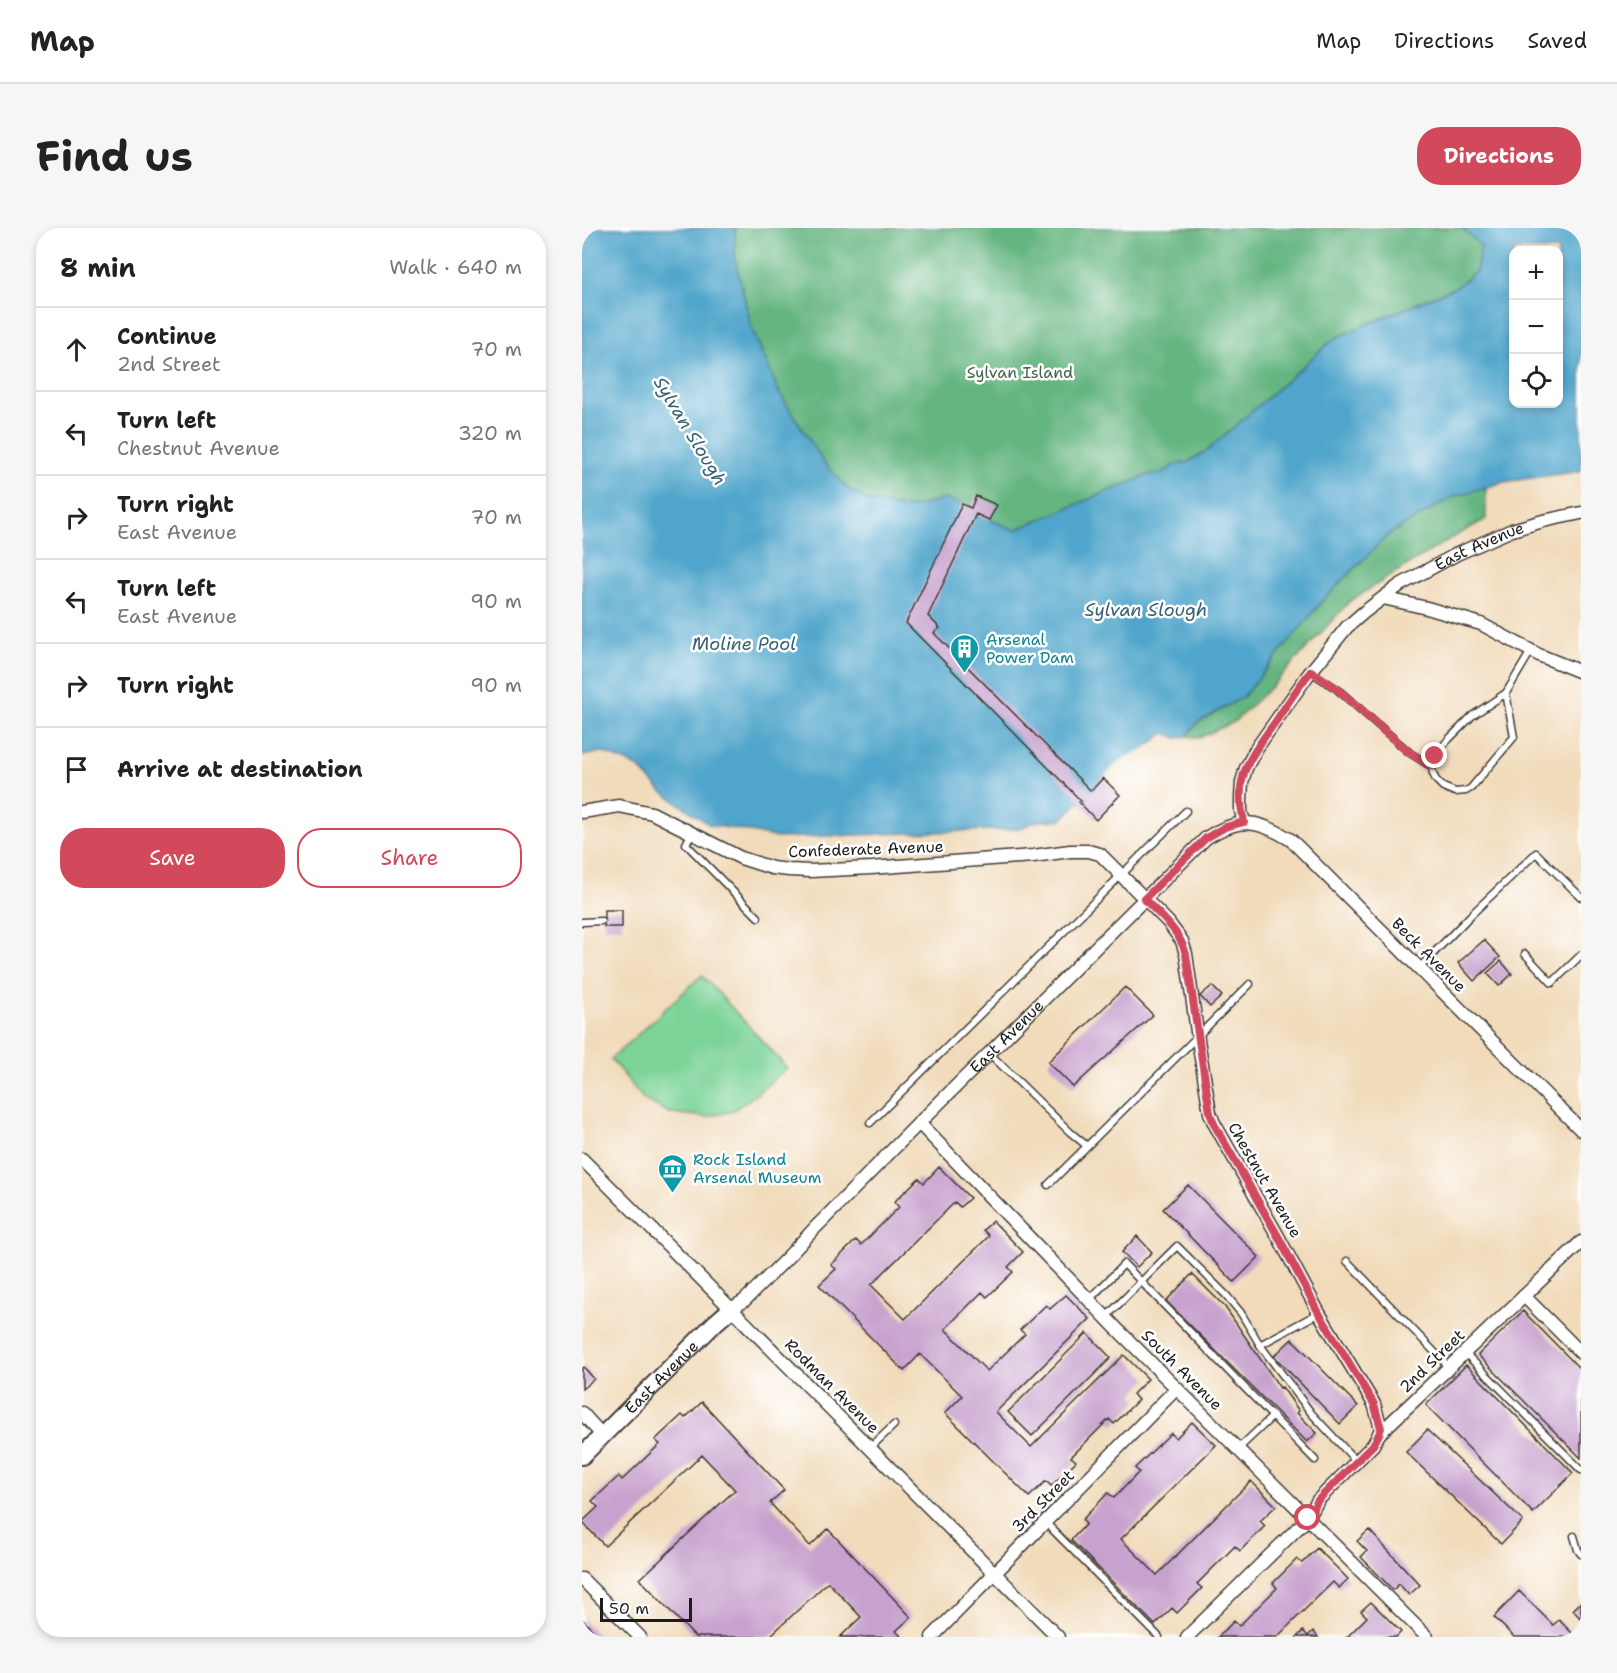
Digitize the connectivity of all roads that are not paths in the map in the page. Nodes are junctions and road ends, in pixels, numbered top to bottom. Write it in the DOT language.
graph roads {
  1 [pos="1581,513"];
  2 [pos="1383,598"];
  3 [pos="1531,650"];
  4 [pos="1311,671"];
  5 [pos="1581,672"];
  6 [pos="1506,693"];
  7 [pos="1432,766"];
  8 [pos="1186,811"];
  9 [pos="582,812"];
  10 [pos="1244,822"];
  11 [pos="691,834"];
  12 [pos="1122,875"];
  13 [pos="1581,897"];
  14 [pos="1144,899"];
  15 [pos="758,917"];
  16 [pos="600,921"];
  17 [pos="582,922"];
  18 [pos="1524,954"];
  19 [pos="1581,955"];
  20 [pos="1419,968"];
  21 [pos="1250,984"];
  22 [pos="1197,1036"];
  23 [pos="989,1053"];
  24 [pos="870,1123"];
  25 [pos="919,1124"];
  26 [pos="1581,1130"];
  27 [pos="1087,1146"];
  28 [pos="582,1159"];
  29 [pos="1048,1185"];
  30 [pos="1581,1242"];
  31 [pos="1347,1261"];
  32 [pos="1142,1282"];
  33 [pos="1524,1296"];
  34 [pos="1089,1300"];
  35 [pos="731,1309"];
  36 [pos="1319,1313"];
  37 [pos="1106,1317"];
  38 [pos="1260,1345"];
  39 [pos="1465,1353"];
  40 [pos="1581,1353"];
  41 [pos="1450,1367"];
  42 [pos="1177,1388"];
  43 [pos="582,1413"];
  44 [pos="1273,1416"];
  45 [pos="894,1425"];
  46 [pos="1379,1434"];
  47 [pos="602,1435"];
  48 [pos="870,1448"];
  49 [pos="1239,1449"];
  50 [pos="582,1456"];
  51 [pos="1315,1460"];
  52 [pos="1356,1461"];
  53 [pos="1581,1470"];
  54 [pos="1308,1518"];
  55 [pos="1045,1522"];
  56 [pos="1574,1536"];
  57 [pos="1581,1554"];
  58 [pos="995,1573"];
  59 [pos="582,1579"];
  60 [pos="640,1637"];
  61 [pos="932,1637"];
  62 [pos="1058,1637"];
  63 [pos="1159,1637"];
  64 [pos="1187,1637"];
  65 [pos="1426,1637"];
  1 -- 2 [label="street, East Avenue"];
  2 -- 3 [label="street"];
  2 -- 4 [label="street, East Avenue"];
  3 -- 5 [label="street"];
  3 -- 6 [label="lane"];
  4 -- 7 [label="lane"];
  4 -- 10 [label="street, East Avenue"];
  6 -- 7 [label="lane"];
  6 -- 7 [label="lane"];
  8 -- 12 [label="lane"];
  9 -- 11 [label="street, Confederate Avenue"];
  10 -- 14 [label="street, East Avenue"];
  10 -- 20 [label="street, Beck Avenue"];
  11 -- 12 [label="street, Confederate Avenue"];
  11 -- 15 [label="lane"];
  12 -- 14 [label="street, Confederate Avenue"];
  12 -- 24 [label="lane"];
  13 -- 20 [label="lane"];
  14 -- 22 [label="street, Chestnut Avenue"];
  14 -- 23 [label="street, East Avenue"];
  16 -- 17 [label="lane"];
  18 -- 19 [label="lane"];
  20 -- 26 [label="street, Beck Avenue"];
  21 -- 22 [label="lane"];
  22 -- 27 [label="lane"];
  22 -- 36 [label="street, Chestnut Avenue"];
  23 -- 25 [label="street, East Avenue"];
  23 -- 27 [label="lane"];
  25 -- 34 [label="street, South Avenue"];
  25 -- 35 [label="street, East Avenue"];
  27 -- 29 [label="lane"];
  28 -- 35 [label="street, Rodman Avenue"];
  30 -- 33 [label="street, 2nd Street"];
  31 -- 41 [label="lane"];
  32 -- 34 [label="lane"];
  32 -- 37 [label="lane"];
  32 -- 38 [label="lane"];
  32 -- 44 [label="lane"];
  33 -- 39 [label="street, 2nd Street"];
  33 -- 40 [label="street"];
  34 -- 37 [label="street, South Avenue"];
  35 -- 47 [label="street, East Avenue"];
  35 -- 48 [label="street, Rodman Avenue"];
  36 -- 38 [label="lane"];
  36 -- 46 [label="street, Chestnut Avenue"];
  37 -- 42 [label="street, South Avenue"];
  38 -- 52 [label="lane"];
  39 -- 41 [label="street, 2nd Street"];
  39 -- 53 [label="lane"];
  41 -- 46 [label="street, 2nd Street"];
  42 -- 49 [label="street, South Avenue"];
  42 -- 55 [label="street, 3rd Street"];
  43 -- 47 [label="street"];
  44 -- 49 [label="lane"];
  44 -- 51 [label="lane"];
  45 -- 48 [label="lane"];
  46 -- 52 [label="street, 2nd Street"];
  47 -- 50 [label="street, East Avenue"];
  48 -- 58 [label="street, Rodman Avenue"];
  49 -- 54 [label="street, South Avenue"];
  52 -- 54 [label="street, 2nd Street"];
  54 -- 64 [label="street, 2nd Street"];
  54 -- 65 [label="street, South Avenue"];
  55 -- 58 [label="street, 3rd Street"];
  55 -- 63 [label="lane"];
  56 -- 57 [label="lane"];
  58 -- 61 [label="street, 3rd Street"];
  58 -- 62 [label="street, Rodman Avenue"];
  59 -- 60 [label="street"];
}
